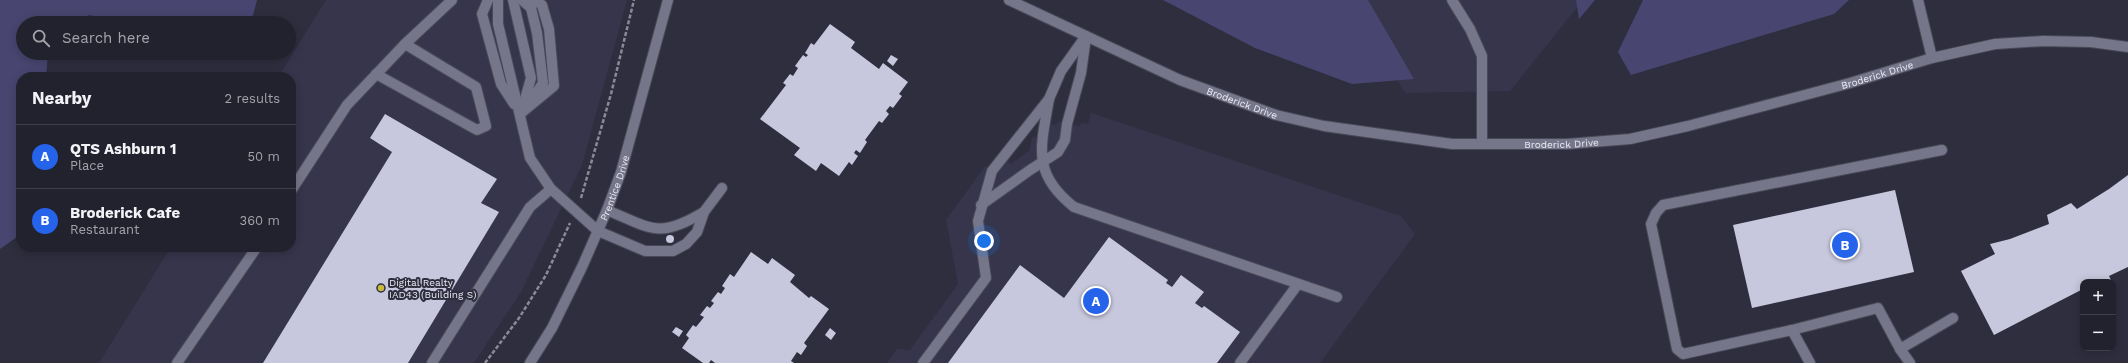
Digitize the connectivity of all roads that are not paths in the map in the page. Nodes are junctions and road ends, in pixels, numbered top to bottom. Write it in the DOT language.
graph roads {
  1 [pos="452,0"];
  2 [pos="488,0"];
  3 [pos="498,0"];
  4 [pos="513,0"];
  5 [pos="522,0"];
  6 [pos="534,0"];
  7 [pos="668,0"];
  8 [pos="1009,0"];
  9 [pos="1452,0"];
  10 [pos="1918,0"];
  11 [pos="1086,36"];
  12 [pos="405,44"];
  13 [pos="2128,47"];
  14 [pos="1932,58"];
  15 [pos="376,74"];
  16 [pos="1048,99"];
  17 [pos="520,114"];
  18 [pos="1482,144"];
  19 [pos="1942,150"];
  20 [pos="1043,162"];
  21 [pos="296,183"];
  22 [pos="722,188"];
  23 [pos="552,189"];
  24 [pos="981,205"];
  25 [pos="607,210"];
  26 [pos="704,212"];
  27 [pos="598,231"];
  28 [pos="254,252"];
  29 [pos="1298,284"];
  30 [pos="1337,297"];
  31 [pos="1953,318"];
  32 [pos="1792,330"];
  33 [pos="1900,349"];
  34 [pos="177,363"];
  35 [pos="432,363"];
  36 [pos="530,363"];
  37 [pos="923,363"];
  38 [pos="1240,363"];
  39 [pos="1810,363"];
  40 [pos="1910,363"];
  1 -- 12 [label="street"];
  2 -- 17 [label="street"];
  3 -- 17 [label="street"];
  4 -- 17 [label="street"];
  5 -- 17 [label="street"];
  6 -- 17 [label="street"];
  7 -- 25 [label="street, Prentice Drive"];
  8 -- 11 [label="street, Broderick Drive"];
  9 -- 18 [label="street"];
  10 -- 14 [label="street"];
  11 -- 16 [label="street"];
  11 -- 18 [label="street, Broderick Drive"];
  11 -- 20 [label="street"];
  12 -- 15 [label="street"];
  12 -- 15 [label="street"];
  13 -- 14 [label="street, Broderick Drive"];
  14 -- 18 [label="street, Broderick Drive"];
  15 -- 21 [label="street"];
  16 -- 20 [label="street"];
  16 -- 24 [label="street"];
  17 -- 23 [label="street"];
  19 -- 32 [label="street"];
  20 -- 24 [label="street"];
  20 -- 29 [label="street"];
  22 -- 26 [label="street"];
  23 -- 27 [label="street"];
  23 -- 35 [label="street"];
  24 -- 37 [label="street"];
  25 -- 26 [label="street"];
  25 -- 27 [label="street, Prentice Drive"];
  26 -- 27 [label="street"];
  27 -- 36 [label="street, Prentice Drive"];
  28 -- 34 [label="street"];
  29 -- 30 [label="street"];
  29 -- 38 [label="street"];
  31 -- 33 [label="street"];
  32 -- 33 [label="street"];
  32 -- 39 [label="street"];
  33 -- 40 [label="street"];
}
